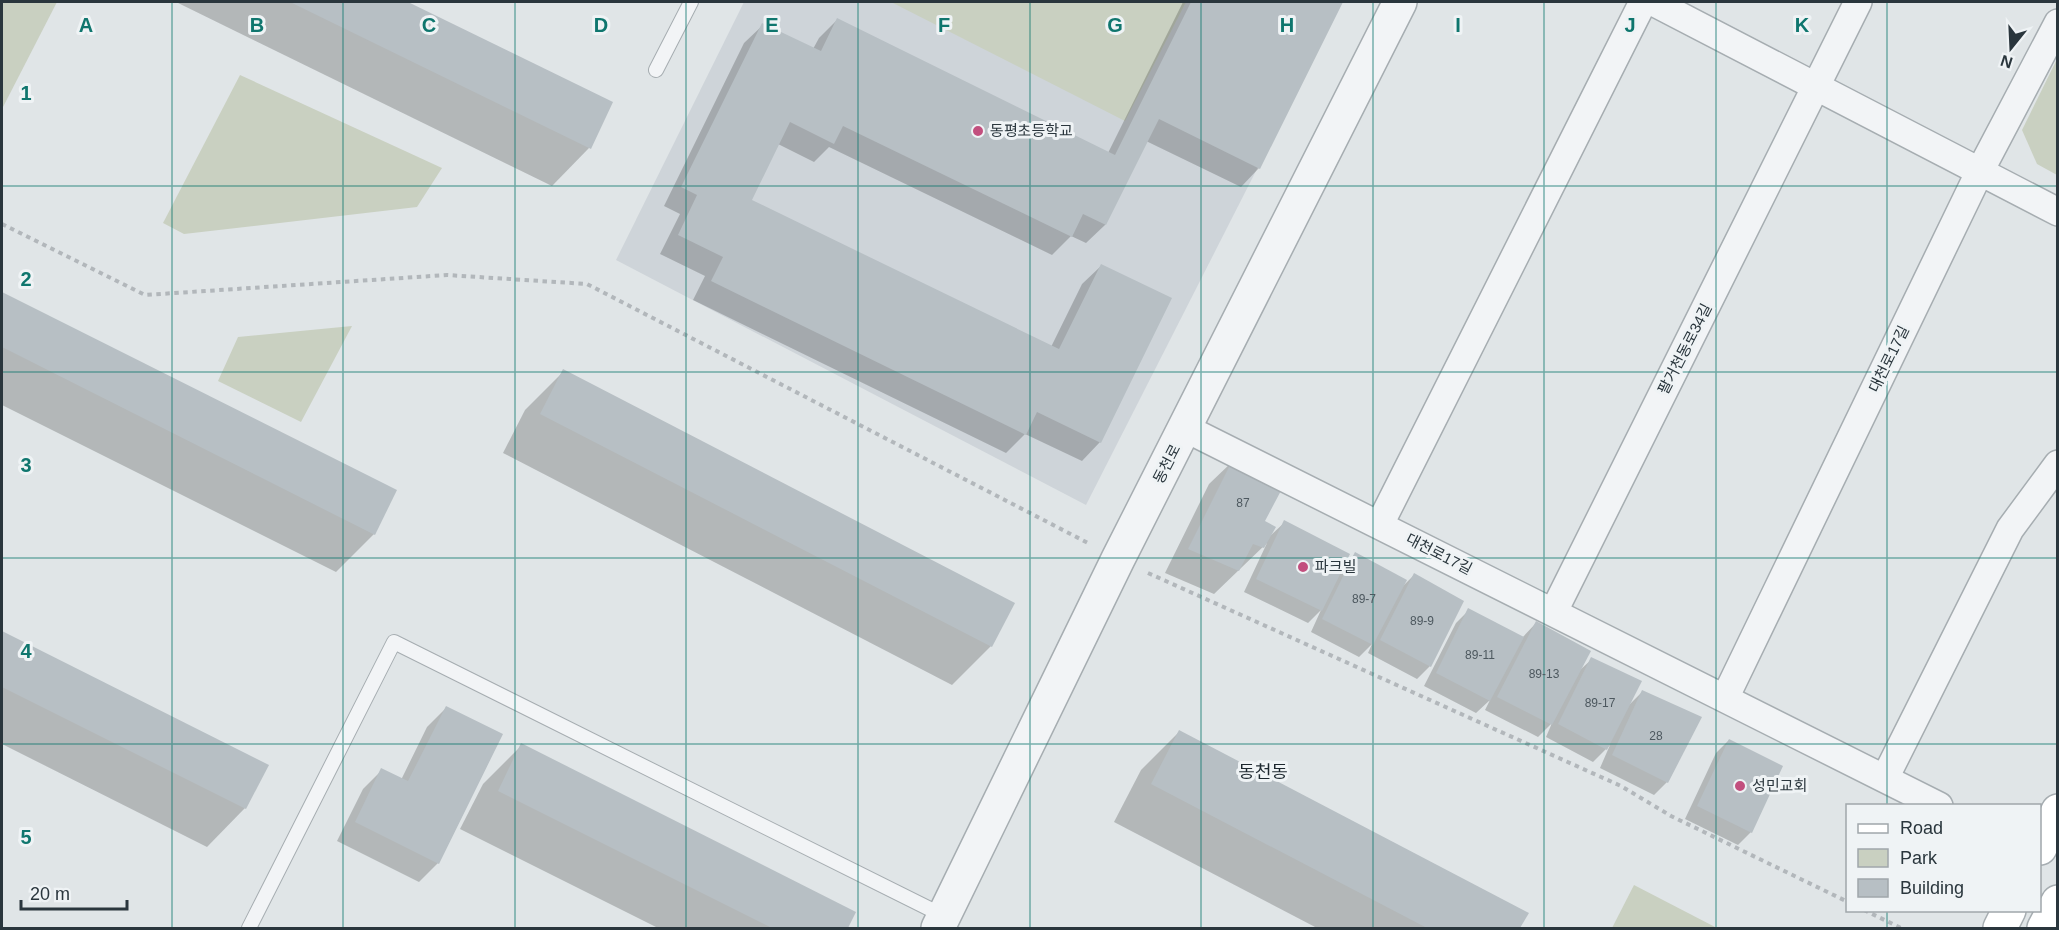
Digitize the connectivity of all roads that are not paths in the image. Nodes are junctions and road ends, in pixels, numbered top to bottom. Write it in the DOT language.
graph roads {
  1 [pos="691,2"];
  2 [pos="1400,2"];
  3 [pos="1642,2"];
  4 [pos="1653,2"];
  5 [pos="1858,2"];
  6 [pos="2058,23"];
  7 [pos="656,70"];
  8 [pos="1816,87"];
  9 [pos="1979,173"];
  10 [pos="2058,212"];
  11 [pos="1185,428"];
  12 [pos="2058,464"];
  13 [pos="1380,524"];
  14 [pos="1554,611"];
  15 [pos="1725,698"];
  16 [pos="1885,778"];
  17 [pos="1935,804"];
  18 [pos="2058,811"];
  19 [pos="2041,846"];
  20 [pos="2058,902"];
  21 [pos="2007,912"];
  22 [pos="941,922"];
  23 [pos="249,928"];
  24 [pos="2000,928"];
  25 [pos="2044,928"];
  1 -- 7 [label="lane"];
  2 -- 11 [label="street, 동천로"];
  3 -- 13 [label="street"];
  4 -- 8 [label="street"];
  5 -- 8 [label="street, 팔거천동로34길"];
  6 -- 9 [label="street, 대천로17길"];
  8 -- 9 [label="street"];
  8 -- 14 [label="street, 팔거천동로34길"];
  9 -- 10 [label="street"];
  9 -- 15 [label="street, 대천로17길"];
  11 -- 13 [label="street, 대천로17길"];
  11 -- 22 [label="street, 동천로"];
  12 -- 16 [label="street"];
  13 -- 14 [label="street, 대천로17길"];
  14 -- 15 [label="street, 대천로17길"];
  15 -- 16 [label="street, 대천로17길"];
  16 -- 17 [label="street, 대천로17길"];
  18 -- 19 [label="main road"];
  20 -- 25 [label="main road"];
  21 -- 24 [label="main road"];
  22 -- 23 [label="lane"];
}
